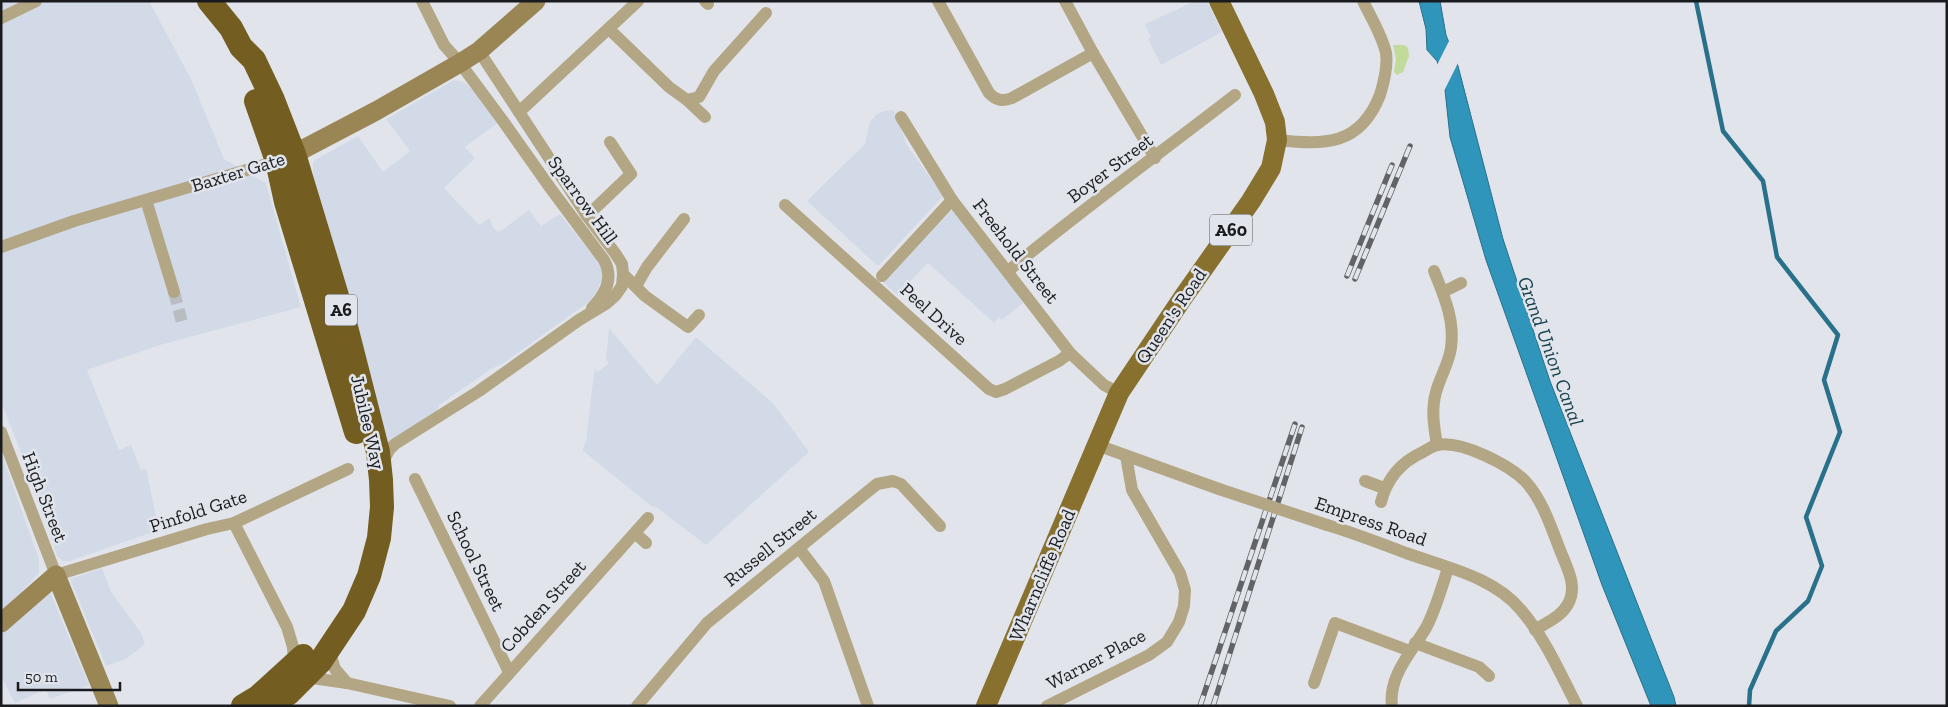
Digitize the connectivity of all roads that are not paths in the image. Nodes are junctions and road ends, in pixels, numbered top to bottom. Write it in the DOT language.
graph roads {
  1 [pos="36,1"];
  2 [pos="210,1"];
  3 [pos="422,1"];
  4 [pos="536,1"];
  5 [pos="638,1"];
  6 [pos="938,1"];
  7 [pos="1065,1"];
  8 [pos="1220,1"];
  9 [pos="1363,1"];
  10 [pos="766,13"];
  11 [pos="1,18"];
  12 [pos="608,30"];
  13 [pos="479,51"];
  14 [pos="1093,53"];
  15 [pos="460,63"];
  16 [pos="1235,95"];
  17 [pos="687,100"];
  18 [pos="519,112"];
  19 [pos="705,117"];
  20 [pos="901,117"];
  21 [pos="1277,140"];
  22 [pos="610,142"];
  23 [pos="286,158"];
  24 [pos="1155,158"];
  25 [pos="146,200"];
  26 [pos="952,200"];
  27 [pos="785,205"];
  28 [pos="587,216"];
  29 [pos="684,219"];
  30 [pos="1,247"];
  31 [pos="1434,271"];
  32 [pos="1008,272"];
  33 [pos="623,274"];
  34 [pos="882,276"];
  35 [pos="1461,283"];
  36 [pos="636,286"];
  37 [pos="174,292"];
  38 [pos="1443,292"];
  39 [pos="699,315"];
  40 [pos="579,320"];
  41 [pos="1070,352"];
  42 [pos="1119,393"];
  43 [pos="1,432"];
  44 [pos="1097,445"];
  45 [pos="1437,445"];
  46 [pos="1126,456"];
  47 [pos="380,468"];
  48 [pos="348,469"];
  49 [pos="415,479"];
  50 [pos="1365,481"];
  51 [pos="1384,488"];
  52 [pos="1381,502"];
  53 [pos="648,518"];
  54 [pos="234,523"];
  55 [pos="940,526"];
  56 [pos="635,533"];
  57 [pos="646,543"];
  58 [pos="800,548"];
  59 [pos="1448,568"];
  60 [pos="56,574"];
  61 [pos="1,623"];
  62 [pos="1536,630"];
  63 [pos="1412,647"];
  64 [pos="329,651"];
  65 [pos="297,663"];
  66 [pos="509,672"];
  67 [pos="1489,676"];
  68 [pos="347,683"];
  69 [pos="1314,683"];
  70 [pos="1049,705"];
  71 [pos="109,706"];
  72 [pos="243,706"];
  73 [pos="271,706"];
  74 [pos="450,706"];
  75 [pos="480,706"];
  76 [pos="637,706"];
  77 [pos="868,706"];
  78 [pos="986,706"];
  79 [pos="1392,706"];
  80 [pos="1577,706"];
  1 -- 11 [label="street"];
  2 -- 23 [label="highway, A6"];
  3 -- 15 [label="street, Sparrow Hill"];
  4 -- 13 [label="street, Baxter Gate"];
  5 -- 12 [label="street"];
  6 -- 14 [label="street"];
  7 -- 14 [label="street"];
  8 -- 21 [label="main road, Queen's Road / A60"];
  9 -- 21 [label="street"];
  10 -- 17 [label="street"];
  12 -- 17 [label="street"];
  12 -- 18 [label="street"];
  13 -- 15 [label="street, Baxter Gate"];
  13 -- 18 [label="street, Sparrow Hill"];
  14 -- 24 [label="street"];
  15 -- 23 [label="street, Baxter Gate"];
  15 -- 40 [label="street, Sparrow Hill"];
  16 -- 24 [label="street, Boyer Street"];
  17 -- 19 [label="street"];
  18 -- 28 [label="street, Sparrow Hill"];
  20 -- 26 [label="street, Freehold Street"];
  21 -- 42 [label="main road, Queen's Road / A60"];
  22 -- 28 [label="street"];
  23 -- 25 [label="street, Baxter Gate"];
  23 -- 47 [label="highway, Jubilee Way / A6"];
  23 -- 65 [label="highway, Jubilee Way / A6"];
  24 -- 32 [label="street, Boyer Street"];
  25 -- 30 [label="street, Baxter Gate"];
  25 -- 37 [label="street"];
  26 -- 32 [label="street, Freehold Street"];
  26 -- 34 [label="street"];
  27 -- 41 [label="street, Peel Drive"];
  28 -- 33 [label="street, Sparrow Hill"];
  29 -- 36 [label="street"];
  31 -- 38 [label="street"];
  32 -- 41 [label="street, Freehold Street"];
  33 -- 36 [label="street"];
  33 -- 40 [label="street"];
  35 -- 38 [label="street"];
  36 -- 39 [label="street"];
  38 -- 45 [label="street"];
  40 -- 47 [label="street"];
  41 -- 42 [label="street, Freehold Street"];
  42 -- 44 [label="main road, Queen's Road / A60"];
  43 -- 60 [label="street, High Street"];
  44 -- 46 [label="street, Empress Road"];
  44 -- 78 [label="main road, Wharncliffe Road / A60"];
  45 -- 51 [label="street"];
  45 -- 62 [label="street"];
  46 -- 59 [label="street, Empress Road, bridge"];
  46 -- 70 [label="street, Warner Place"];
  47 -- 64 [label="highway, Jubilee Way / A6"];
  48 -- 54 [label="street, Pinfold Gate"];
  49 -- 66 [label="street, School Street"];
  50 -- 51 [label="street"];
  51 -- 52 [label="street"];
  53 -- 56 [label="street, Cobden Street"];
  54 -- 60 [label="street, Pinfold Gate"];
  54 -- 65 [label="street"];
  55 -- 58 [label="street, Russell Street"];
  56 -- 57 [label="street"];
  56 -- 66 [label="street, Cobden Street"];
  58 -- 76 [label="street, Russell Street"];
  58 -- 77 [label="street"];
  59 -- 62 [label="street, Empress Road"];
  59 -- 63 [label="street"];
  60 -- 61 [label="street"];
  60 -- 71 [label="street"];
  62 -- 80 [label="street, Empress Road"];
  63 -- 67 [label="street"];
  63 -- 69 [label="street"];
  63 -- 79 [label="street"];
  64 -- 65 [label="highway, Jubilee Way / A6"];
  64 -- 68 [label="street"];
  65 -- 68 [label="street"];
  65 -- 72 [label="highway, A6"];
  65 -- 73 [label="highway, A6"];
  66 -- 75 [label="street, Cobden Street"];
  68 -- 74 [label="street"];
}
